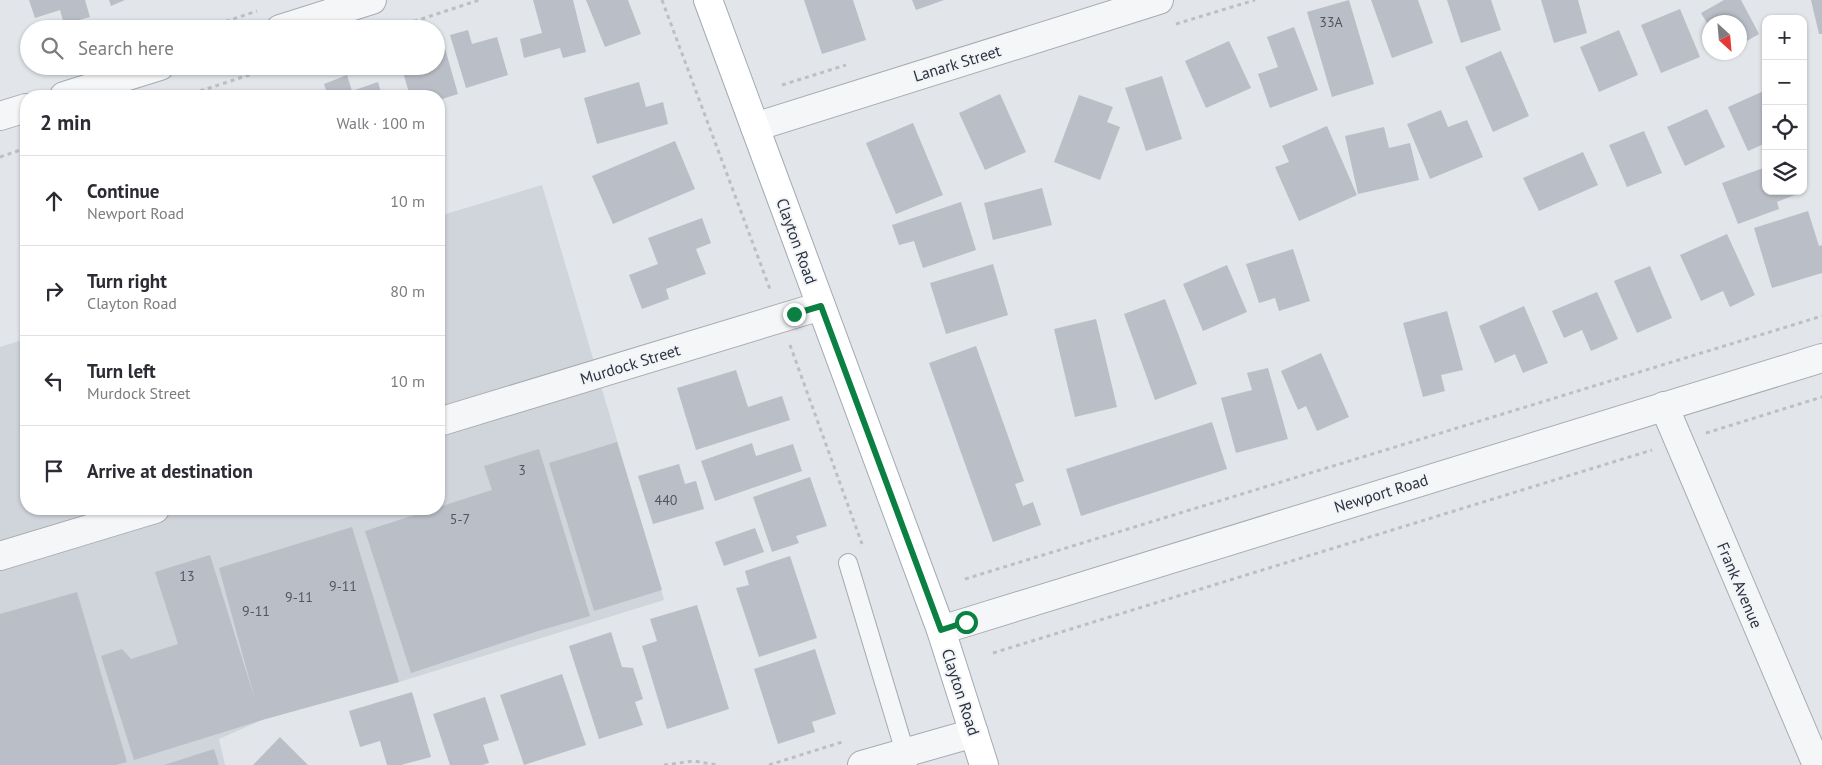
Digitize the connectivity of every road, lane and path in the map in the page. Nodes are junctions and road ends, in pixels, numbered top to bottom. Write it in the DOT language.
graph roads {
  1 [pos="372,0"];
  2 [pos="479,0"];
  3 [pos="662,0"];
  4 [pos="708,0"];
  5 [pos="1159,0"];
  6 [pos="272,19"];
  7 [pos="418,20"];
  8 [pos="131,75"];
  9 [pos="249,75"];
  10 [pos="83,90"];
  11 [pos="203,90"];
  12 [pos="20,110"];
  13 [pos="0,116"];
  14 [pos="755,127"];
  15 [pos="20,150"];
  16 [pos="0,157"];
  17 [pos="821,306"];
  18 [pos="1822,316"];
  19 [pos="780,318"];
  20 [pos="1822,358"];
  21 [pos="1822,397"];
  22 [pos="1664,406"];
  23 [pos="445,420"];
  24 [pos="1679,442"];
  25 [pos="135,515"];
  26 [pos="863,548"];
  27 [pos="0,556"];
  28 [pos="848,563"];
  29 [pos="965,579"];
  30 [pos="941,630"];
  31 [pos="992,654"];
  32 [pos="974,733"];
  33 [pos="848,740"];
  34 [pos="907,758"];
  35 [pos="664,765"];
  36 [pos="717,765"];
  37 [pos="769,765"];
  38 [pos="862,765"];
  39 [pos="984,765"];
  40 [pos="1816,765"];
  1 -- 6 [label="street"];
  2 -- 7 [label="path"];
  3 -- 19 [label="path"];
  4 -- 14 [label="main road, Clayton Road"];
  5 -- 14 [label="street, Lanark Street"];
  8 -- 10 [label="street"];
  9 -- 11 [label="path"];
  12 -- 13 [label="street"];
  14 -- 17 [label="main road, Clayton Road"];
  15 -- 16 [label="path"];
  17 -- 19 [label="street, Murdock Street"];
  17 -- 30 [label="main road, Clayton Road"];
  18 -- 29 [label="path"];
  19 -- 23 [label="street, Murdock Street"];
  19 -- 26 [label="path"];
  20 -- 22 [label="street, Newport Road"];
  21 -- 24 [label="path"];
  22 -- 24 [label="street, Frank Avenue"];
  22 -- 30 [label="street, Newport Road"];
  24 -- 31 [label="path"];
  24 -- 40 [label="street, Frank Avenue"];
  25 -- 27 [label="street"];
  28 -- 34 [label="lane"];
  30 -- 32 [label="main road, Clayton Road"];
  32 -- 34 [label="street"];
  32 -- 39 [label="main road, Clayton Road"];
  33 -- 37 [label="path"];
  34 -- 38 [label="street"];
  35 -- 36 [label="path"];
}
